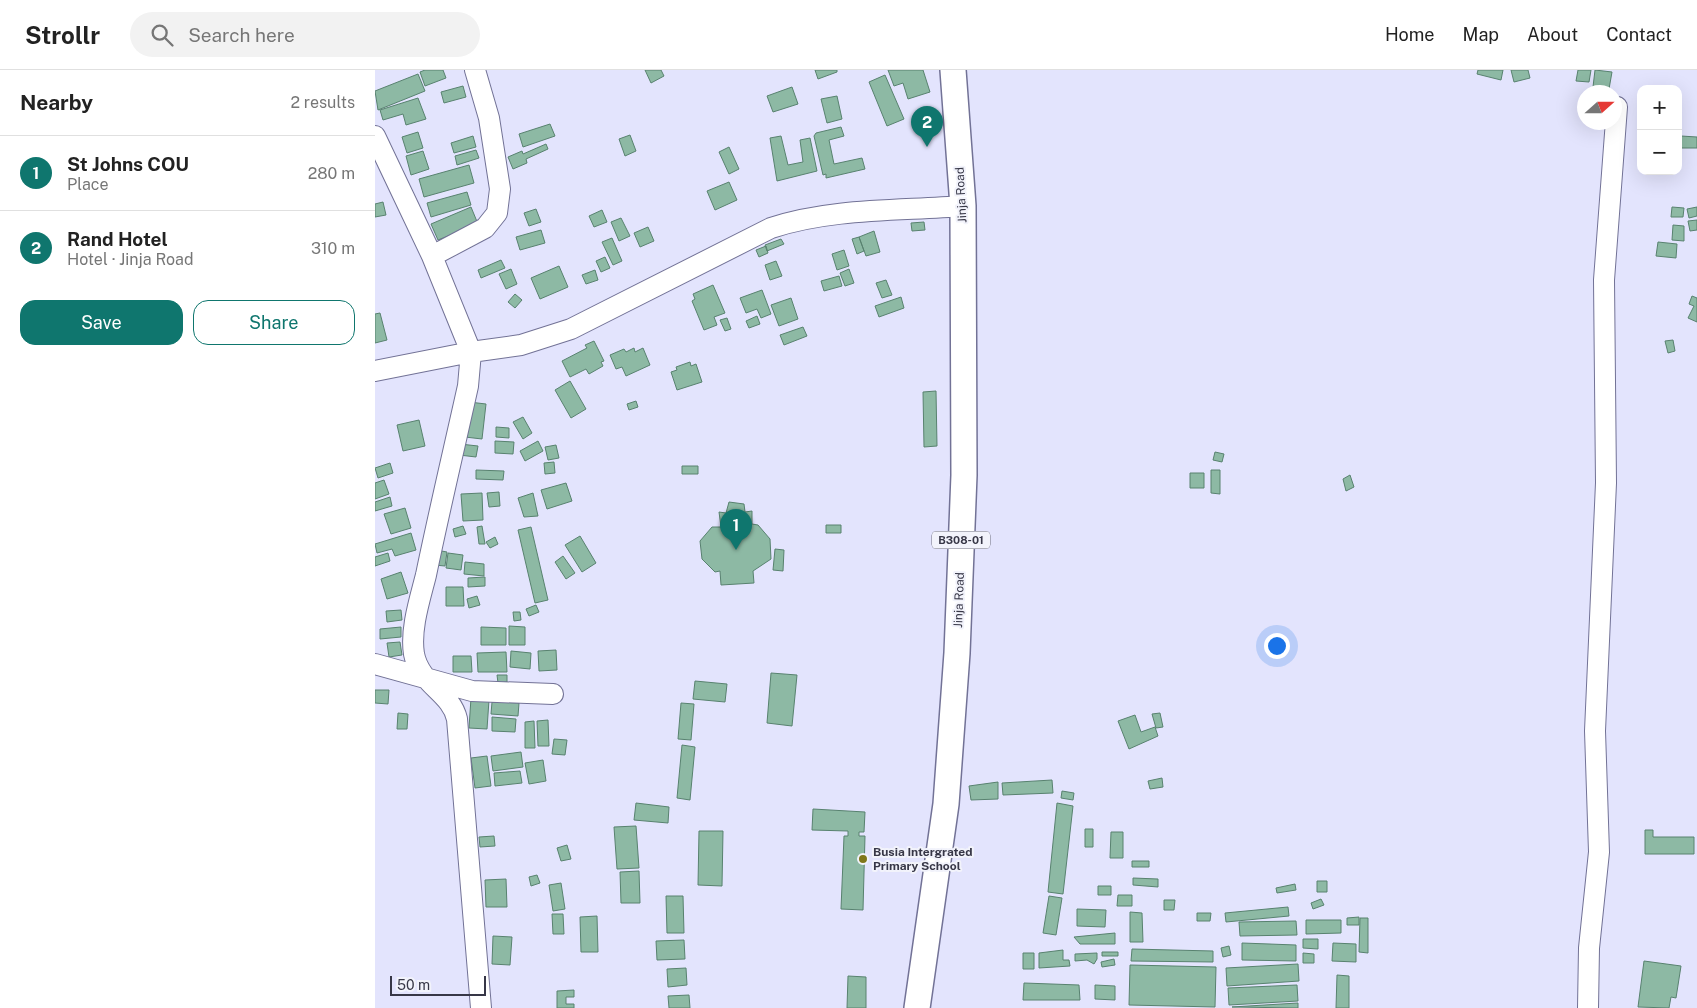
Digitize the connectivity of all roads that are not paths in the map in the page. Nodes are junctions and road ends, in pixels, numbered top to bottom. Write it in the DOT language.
graph roads {
  1 [pos="475,70"];
  2 [pos="953,70"];
  3 [pos="1615,130"];
  4 [pos="375,136"];
  5 [pos="963,206"];
  6 [pos="432,256"];
  7 [pos="471,352"];
  8 [pos="375,371"];
  9 [pos="375,664"];
  10 [pos="425,678"];
  11 [pos="553,694"];
  12 [pos="481,1008"];
  13 [pos="917,1008"];
  14 [pos="1588,1008"];
  1 -- 6 [label="street"];
  2 -- 5 [label="main road, Jinja Road / B308-01"];
  3 -- 14 [label="street"];
  4 -- 6 [label="street"];
  5 -- 7 [label="street"];
  5 -- 13 [label="main road, Jinja Road / B308-01"];
  6 -- 7 [label="street"];
  7 -- 8 [label="street"];
  7 -- 10 [label="street"];
  9 -- 10 [label="street"];
  10 -- 11 [label="street"];
  10 -- 12 [label="street"];
}
